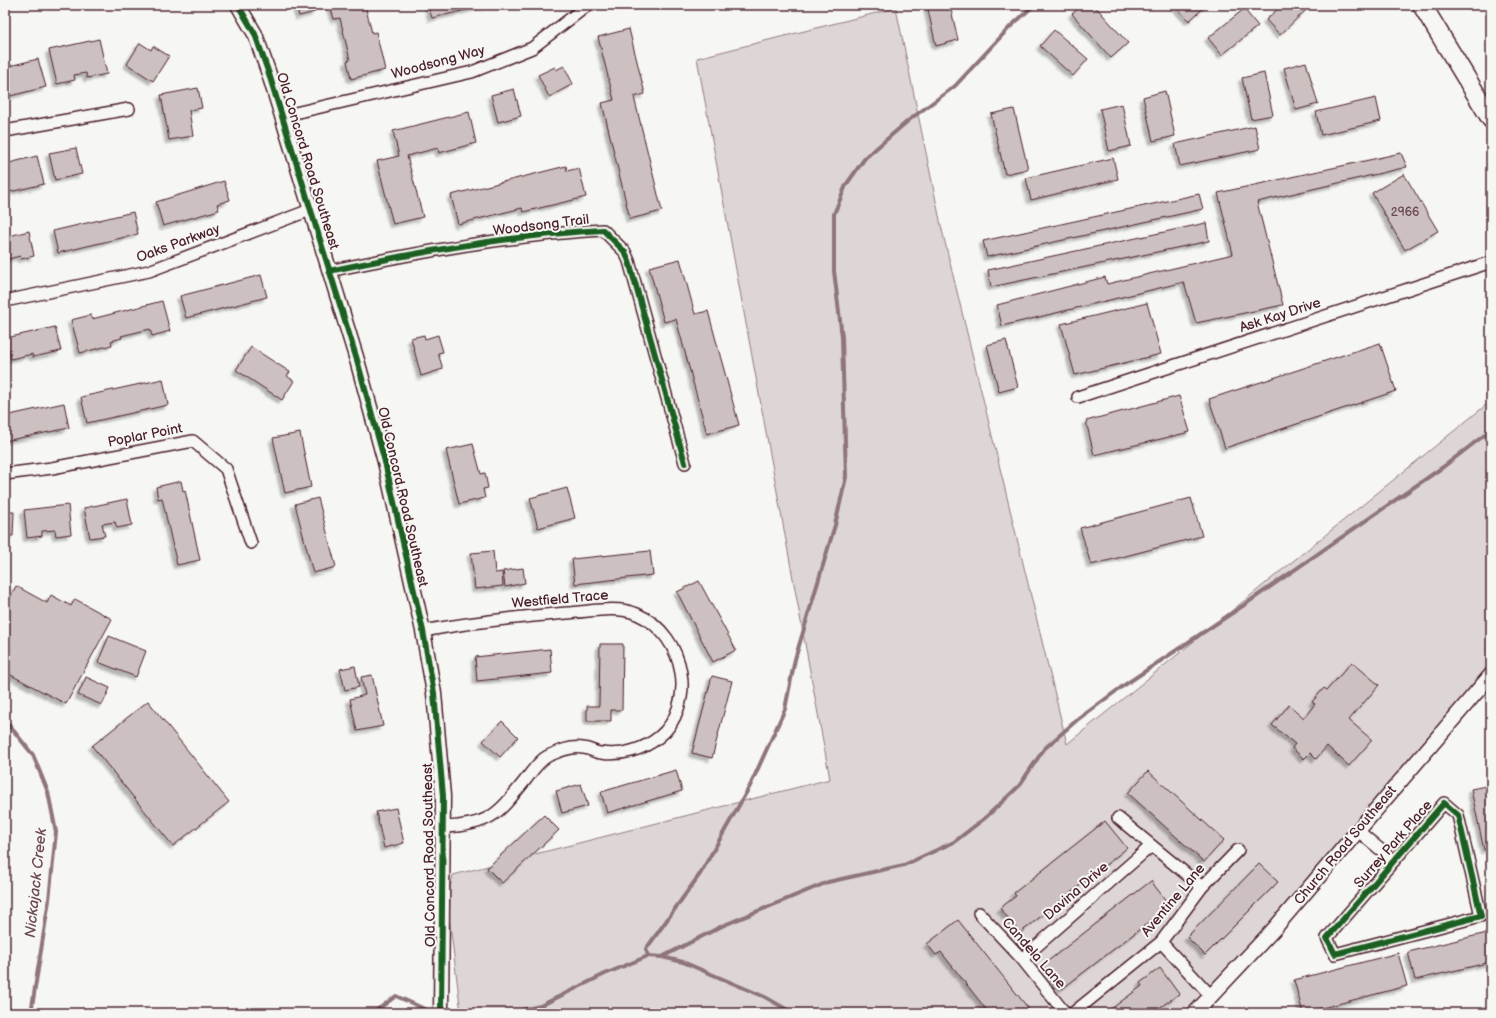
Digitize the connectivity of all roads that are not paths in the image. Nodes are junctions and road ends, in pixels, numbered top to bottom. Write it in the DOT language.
graph roads {
  1 [pos="238,5"];
  2 [pos="588,5"];
  3 [pos="1422,5"];
  4 [pos="129,110"];
  5 [pos="282,116"];
  6 [pos="1491,119"];
  7 [pos="5,131"];
  8 [pos="310,210"];
  9 [pos="1491,262"];
  10 [pos="329,271"];
  11 [pos="5,301"];
  12 [pos="1078,397"];
  13 [pos="685,463"];
  14 [pos="5,474"];
  15 [pos="251,543"];
  16 [pos="423,631"];
  17 [pos="1491,674"];
  18 [pos="1118,818"];
  19 [pos="444,827"];
  20 [pos="1358,830"];
  21 [pos="1151,846"];
  22 [pos="1238,850"];
  23 [pos="1394,861"];
  24 [pos="1202,887"];
  25 [pos="979,913"];
  26 [pos="1161,942"];
  27 [pos="1022,959"];
  28 [pos="1211,996"];
  29 [pos="441,1013"];
  30 [pos="1065,1013"];
  31 [pos="1073,1013"];
  32 [pos="1195,1013"];
  1 -- 5 [label="street, Old Concord Road Southeast"];
  2 -- 5 [label="street, Woodsong Way"];
  3 -- 6 [label="main road"];
  4 -- 7 [label="street"];
  5 -- 8 [label="street, Old Concord Road Southeast"];
  8 -- 10 [label="street, Old Concord Road Southeast"];
  8 -- 11 [label="street, Oaks Parkway"];
  9 -- 12 [label="street, Ask Kay Drive"];
  10 -- 13 [label="street, Woodsong Trail"];
  10 -- 16 [label="street, Old Concord Road Southeast"];
  14 -- 15 [label="street, Poplar Point"];
  16 -- 19 [label="street, Old Concord Road Southeast"];
  16 -- 19 [label="street, Westfield Trace"];
  17 -- 20 [label="street, Church Road Southeast"];
  18 -- 21 [label="street"];
  19 -- 29 [label="street, Old Concord Road Southeast"];
  20 -- 23 [label="street, Surrey Park Place"];
  20 -- 28 [label="street, Church Road Southeast"];
  21 -- 24 [label="street"];
  21 -- 27 [label="street, Davina Drive"];
  22 -- 24 [label="street, Aventine Lane"];
  23 -- 23 [label="street, Surrey Park Place"];
  24 -- 26 [label="street, Aventine Lane"];
  25 -- 27 [label="street, Candela Lane"];
  26 -- 28 [label="street"];
  26 -- 31 [label="street, Aventine Lane"];
  27 -- 30 [label="street, Candela Lane"];
  28 -- 32 [label="street, Church Road Southeast"];
}
